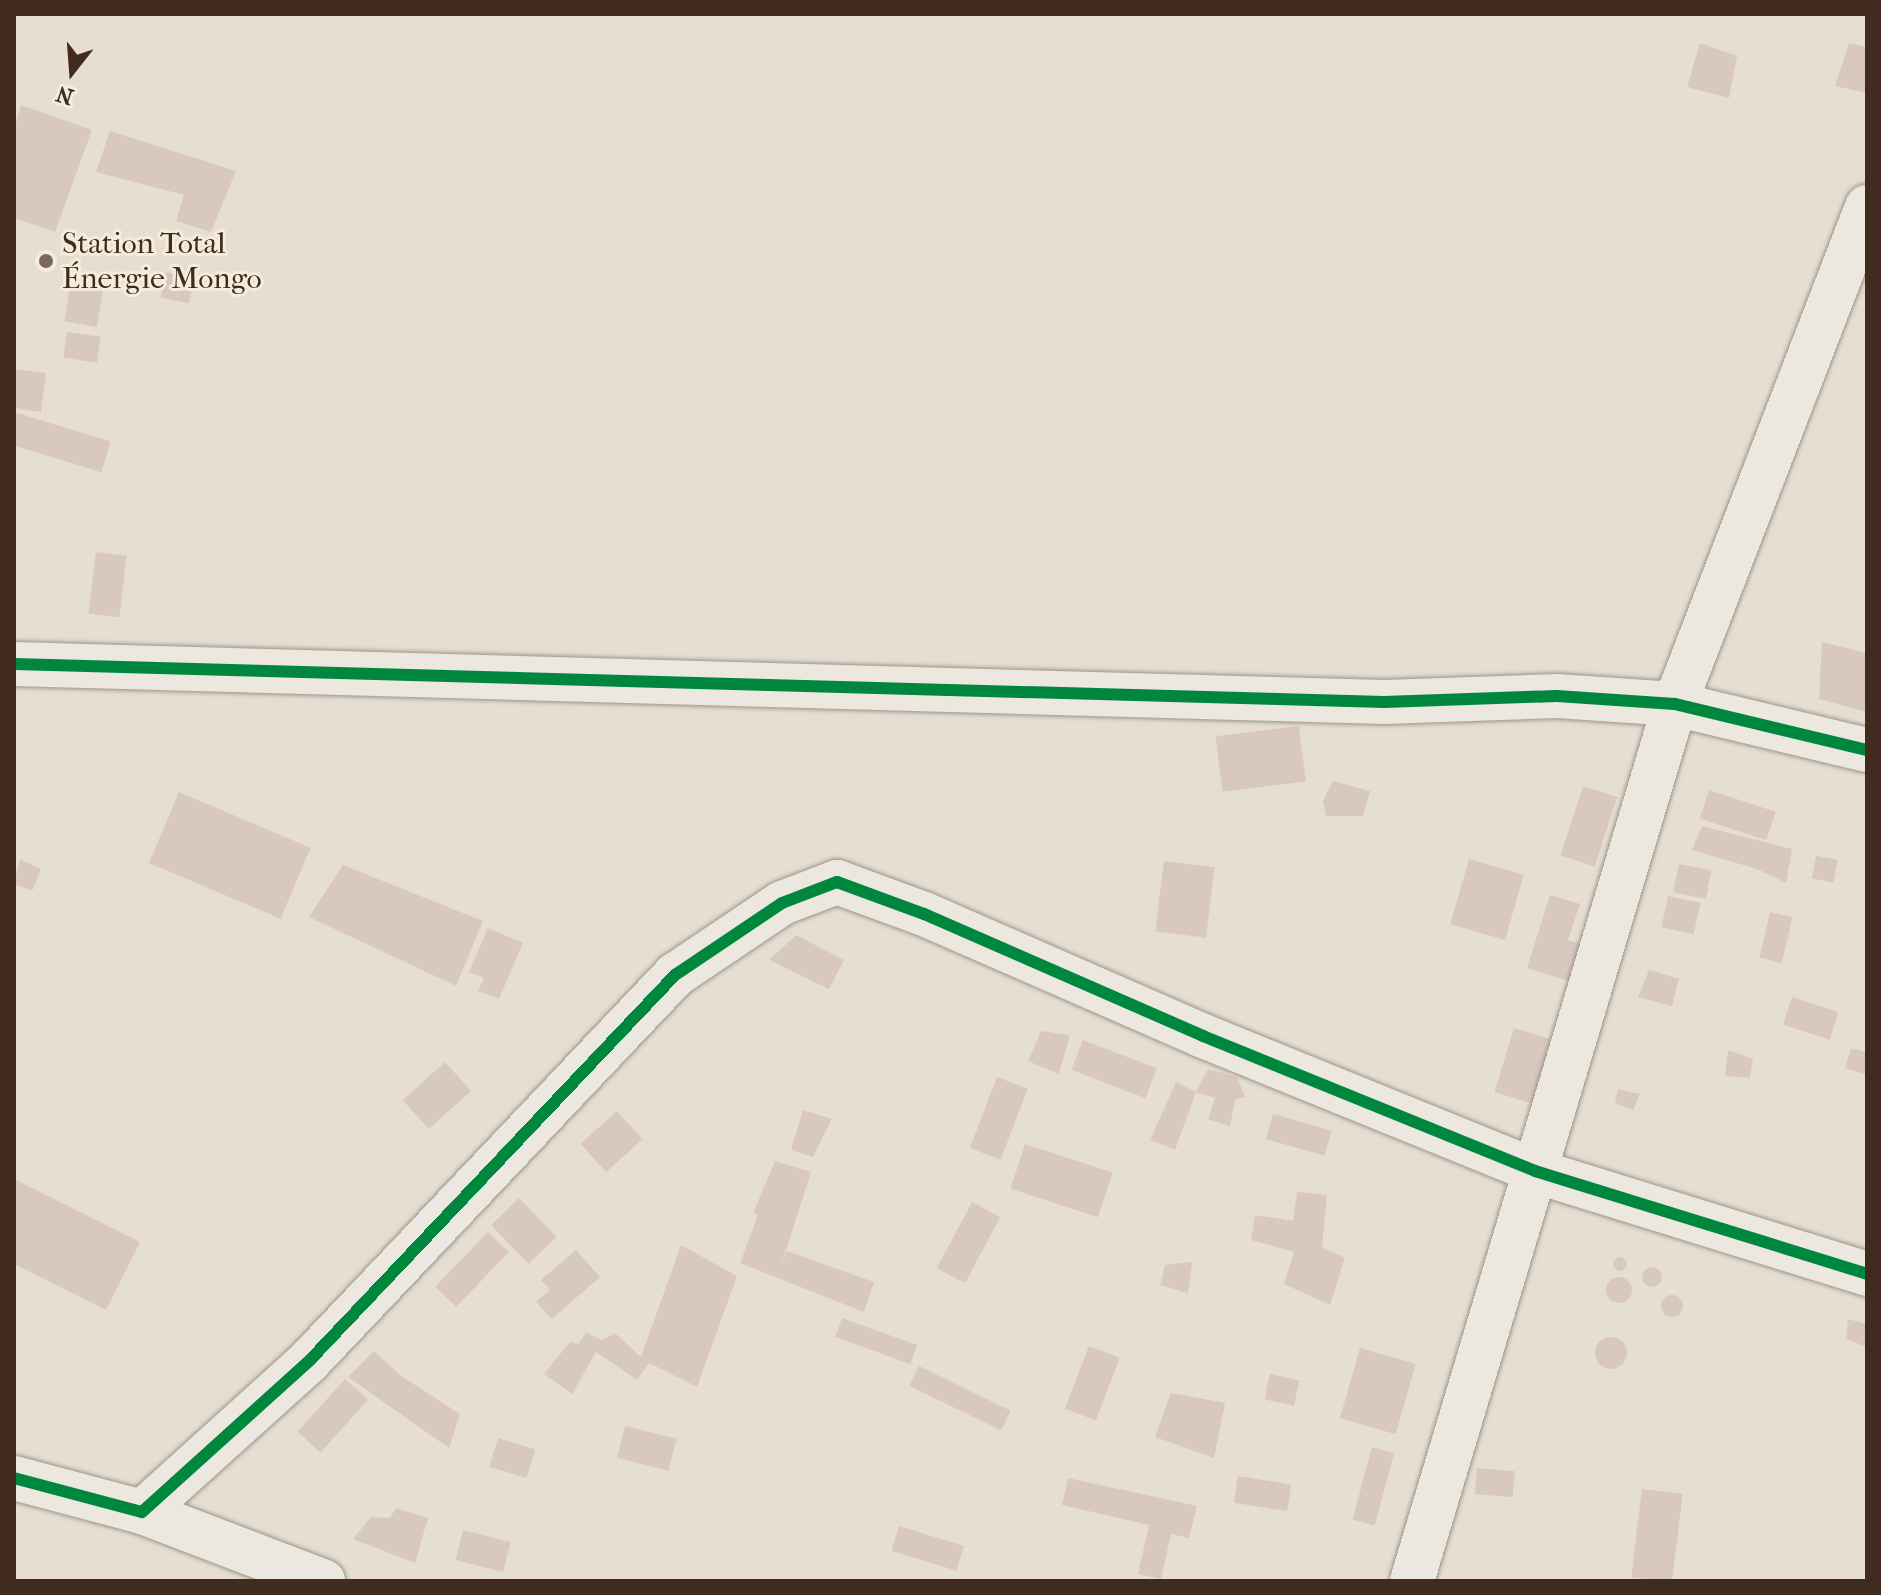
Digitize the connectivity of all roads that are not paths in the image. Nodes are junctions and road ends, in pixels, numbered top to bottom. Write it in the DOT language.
graph roads {
  1 [pos="1867,207"];
  2 [pos="14,664"];
  3 [pos="1675,704"];
  4 [pos="1867,750"];
  5 [pos="1535,1171"];
  6 [pos="1867,1274"];
  7 [pos="14,1478"];
  8 [pos="142,1512"];
  9 [pos="323,1581"];
  10 [pos="1412,1581"];
  1 -- 3 [label="street"];
  2 -- 3 [label="street"];
  3 -- 4 [label="street"];
  3 -- 5 [label="street"];
  5 -- 6 [label="street"];
  5 -- 8 [label="street"];
  5 -- 10 [label="street"];
  7 -- 8 [label="street"];
  8 -- 9 [label="street"];
}
